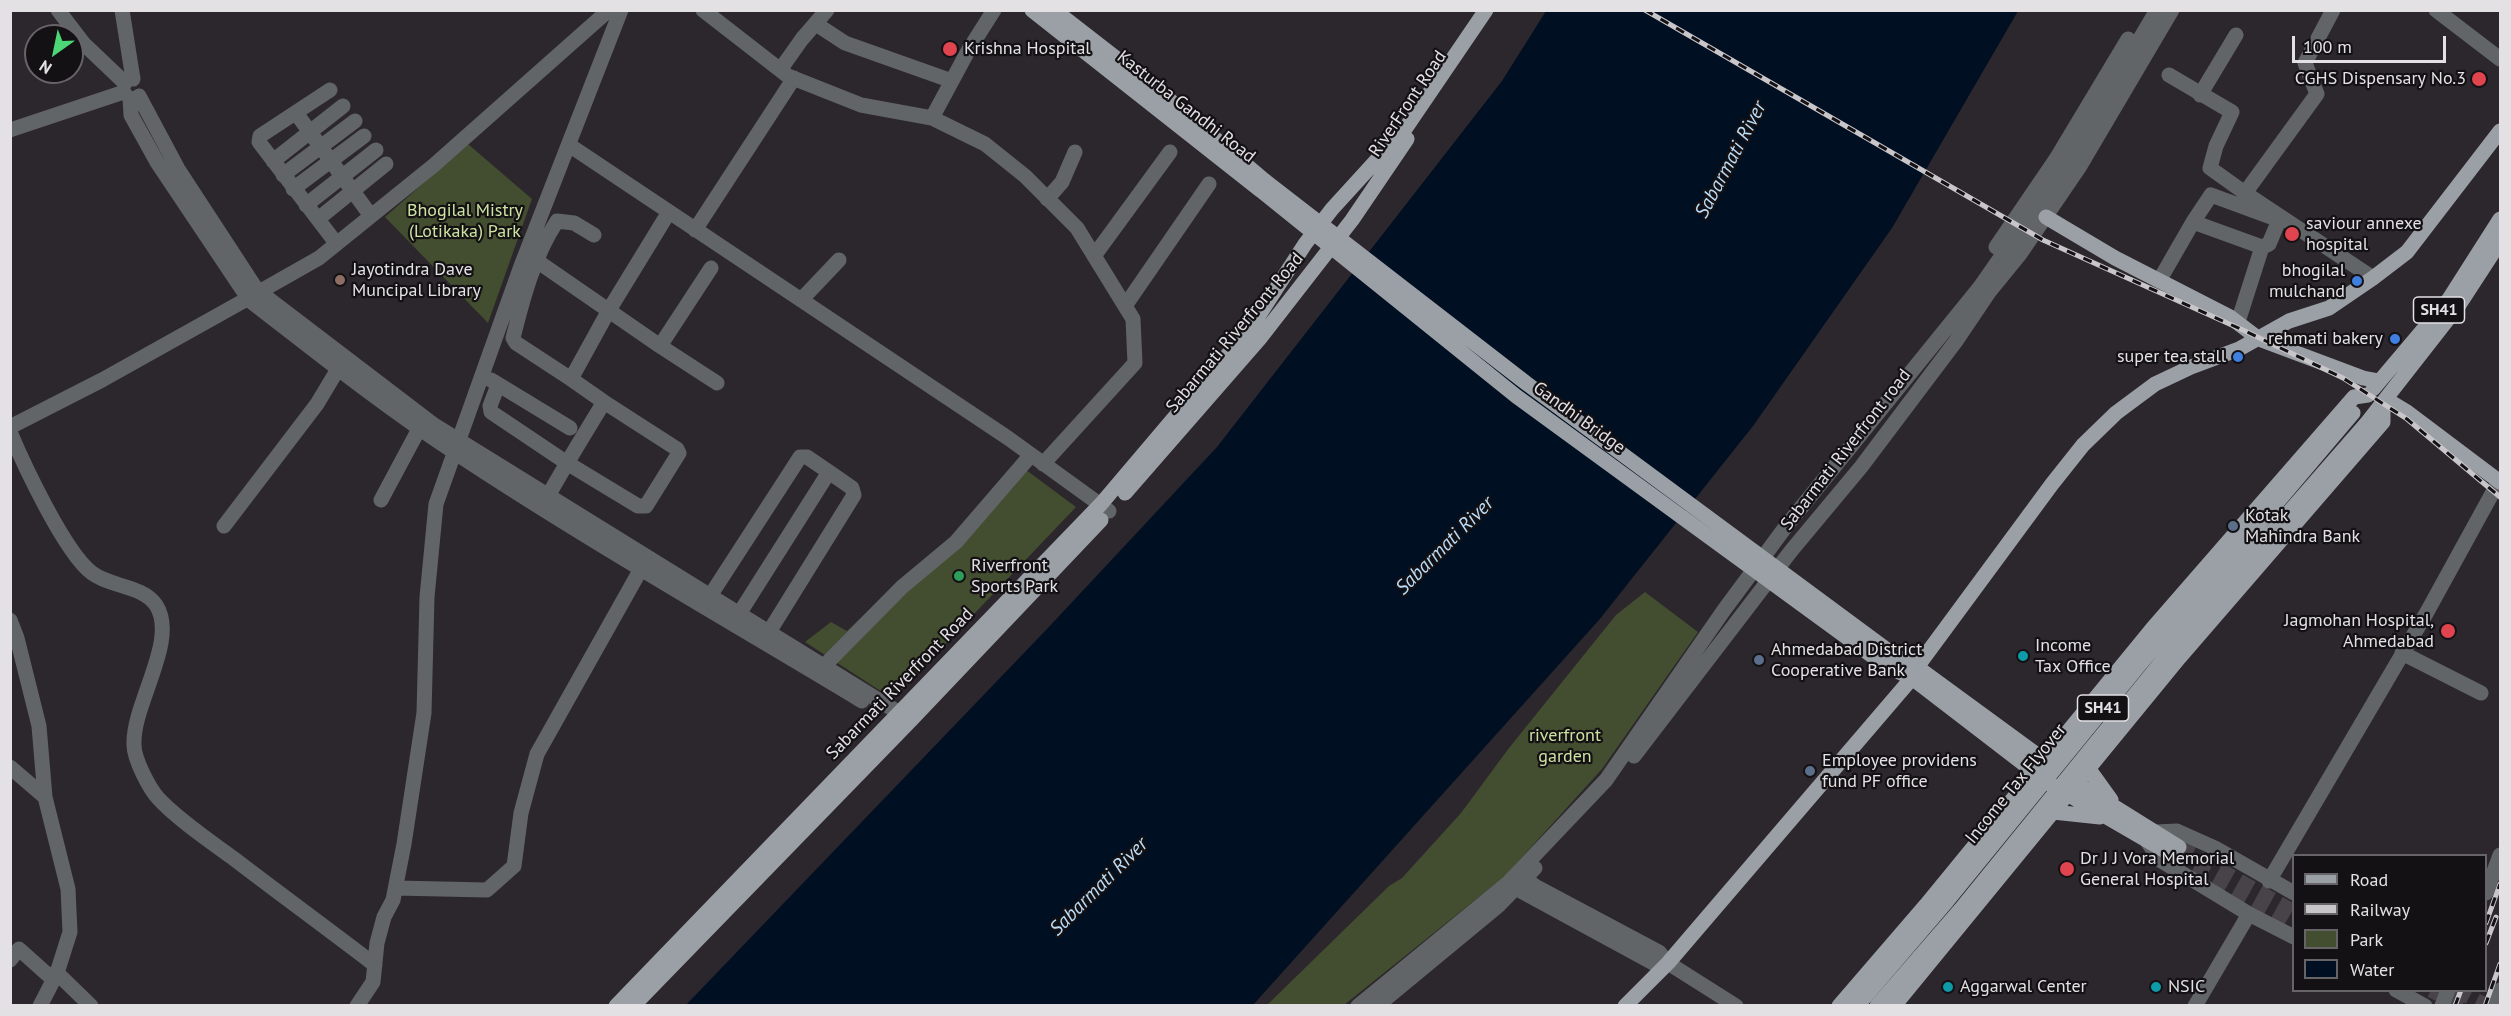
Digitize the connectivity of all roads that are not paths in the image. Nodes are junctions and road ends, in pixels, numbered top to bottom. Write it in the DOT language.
graph roads {
  1 [pos="58,10"];
  2 [pos="122,10"];
  3 [pos="609,10"];
  4 [pos="621,10"];
  5 [pos="703,10"];
  6 [pos="827,10"];
  7 [pos="994,10"];
  8 [pos="1032,10"];
  9 [pos="1054,10"];
  10 [pos="1486,10"];
  11 [pos="1496,10"];
  12 [pos="2145,10"];
  13 [pos="2157,10"];
  14 [pos="2172,10"];
  15 [pos="2333,10"];
  16 [pos="2436,10"];
  17 [pos="816,24"];
  18 [pos="2236,34"];
  19 [pos="2500,59"];
  20 [pos="780,70"];
  21 [pos="2169,75"];
  22 [pos="794,78"];
  23 [pos="952,81"];
  24 [pos="130,90"];
  25 [pos="330,90"];
  26 [pos="2200,95"];
  27 [pos="343,106"];
  28 [pos="296,113"];
  29 [pos="932,118"];
  30 [pos="355,121"];
  31 [pos="10,130"];
  32 [pos="2500,131"];
  33 [pos="310,132"];
  34 [pos="364,136"];
  35 [pos="569,145"];
  36 [pos="321,147"];
  37 [pos="376,150"];
  38 [pos="1074,152"];
  39 [pos="1170,152"];
  40 [pos="331,160"];
  41 [pos="273,161"];
  42 [pos="386,164"];
  43 [pos="283,175"];
  44 [pos="343,176"];
  45 [pos="1209,184"];
  46 [pos="1262,185"];
  47 [pos="293,189"];
  48 [pos="353,191"];
  49 [pos="2245,193"];
  50 [pos="1047,199"];
  51 [pos="306,205"];
  52 [pos="1332,209"];
  53 [pos="669,212"];
  54 [pos="371,216"];
  55 [pos="2046,217"];
  56 [pos="318,219"];
  57 [pos="2500,219"];
  58 [pos="2193,222"];
  59 [pos="695,230"];
  60 [pos="594,235"];
  61 [pos="2500,242"];
  62 [pos="336,243"];
  63 [pos="2262,247"];
  64 [pos="1094,256"];
  65 [pos="839,260"];
  66 [pos="1321,260"];
  67 [pos="537,261"];
  68 [pos="711,268"];
  69 [pos="2373,278"];
  70 [pos="2159,281"];
  71 [pos="1980,286"];
  72 [pos="254,295"];
  73 [pos="801,300"];
  74 [pos="1125,306"];
  75 [pos="609,310"];
  76 [pos="2238,322"];
  77 [pos="2259,339"];
  78 [pos="660,346"];
  79 [pos="338,369"];
  80 [pos="481,374"];
  81 [pos="571,379"];
  82 [pos="2379,381"];
  83 [pos="717,383"];
  84 [pos="498,385"];
  85 [pos="2368,395"];
  86 [pos="604,402"];
  87 [pos="2385,402"];
  88 [pos="570,428"];
  89 [pos="10,429"];
  90 [pos="420,429"];
  91 [pos="457,446"];
  92 [pos="1031,455"];
  93 [pos="567,463"];
  94 [pos="1043,465"];
  95 [pos="829,472"];
  96 [pos="2500,481"];
  97 [pos="548,495"];
  98 [pos="381,500"];
  99 [pos="1105,507"];
  100 [pos="225,526"];
  101 [pos="645,563"];
  102 [pos="710,596"];
  103 [pos="739,614"];
  104 [pos="10,620"];
  105 [pos="769,632"];
  106 [pos="2402,653"];
  107 [pos="824,666"];
  108 [pos="1914,673"];
  109 [pos="2481,693"];
  110 [pos="901,720"];
  111 [pos="2001,737"];
  112 [pos="2058,742"];
  113 [pos="10,767"];
  114 [pos="2044,767"];
  115 [pos="2088,768"];
  116 [pos="2072,789"];
  117 [pos="2019,790"];
  118 [pos="45,797"];
  119 [pos="2053,812"];
  120 [pos="2113,814"];
  121 [pos="2152,836"];
  122 [pos="2177,851"];
  123 [pos="2500,855"];
  124 [pos="1517,881"];
  125 [pos="2269,881"];
  126 [pos="396,888"];
  127 [pos="2487,890"];
  128 [pos="2292,892"];
  129 [pos="2249,914"];
  130 [pos="2292,936"];
  131 [pos="13,951"];
  132 [pos="1668,963"];
  133 [pos="375,965"];
  134 [pos="57,974"];
  135 [pos="2400,992"];
  136 [pos="40,1005"];
  137 [pos="91,1005"];
  138 [pos="357,1005"];
  139 [pos="616,1005"];
  140 [pos="633,1005"];
  141 [pos="1358,1005"];
  142 [pos="1377,1005"];
  143 [pos="1625,1005"];
  144 [pos="1736,1005"];
  145 [pos="1839,1005"];
  146 [pos="1857,1005"];
  147 [pos="1877,1005"];
  148 [pos="1894,1005"];
  149 [pos="2195,1005"];
  150 [pos="2425,1005"];
  1 -- 24 [label="street"];
  2 -- 24 [label="street"];
  3 -- 54 [label="street"];
  4 -- 35 [label="street"];
  5 -- 20 [label="street"];
  6 -- 17 [label="street"];
  7 -- 23 [label="street"];
  8 -- 46 [label="main road, Kasturba Gandhi Road"];
  9 -- 46 [label="main road, Kasturba Gandhi Road"];
  10 -- 52 [label="main road, RiverFront Road"];
  11 -- 66 [label="main road, RiverFront Road"];
  12 -- 71 [label="street"];
  13 -- 71 [label="street, Sabarmati Riverfront road"];
  14 -- 55 [label="street, Sabarmati Riverfront road"];
  15 -- 49 [label="street"];
  16 -- 19 [label="street"];
  17 -- 20 [label="street"];
  17 -- 23 [label="street"];
  18 -- 26 [label="street"];
  20 -- 22 [label="street"];
  21 -- 26 [label="street"];
  22 -- 29 [label="street"];
  22 -- 59 [label="street"];
  23 -- 29 [label="street"];
  24 -- 31 [label="street"];
  24 -- 72 [label="street"];
  25 -- 28 [label="street"];
  26 -- 49 [label="street"];
  27 -- 33 [label="street"];
  28 -- 33 [label="street"];
  28 -- 41 [label="street"];
  29 -- 50 [label="street"];
  30 -- 36 [label="street"];
  32 -- 69 [label="main road"];
  33 -- 36 [label="street"];
  33 -- 41 [label="street"];
  34 -- 40 [label="street"];
  35 -- 53 [label="street"];
  35 -- 80 [label="street"];
  36 -- 40 [label="street"];
  36 -- 43 [label="street"];
  37 -- 44 [label="street"];
  38 -- 50 [label="street"];
  39 -- 64 [label="street"];
  40 -- 44 [label="street"];
  40 -- 47 [label="street"];
  41 -- 43 [label="street"];
  42 -- 48 [label="street"];
  43 -- 47 [label="street"];
  44 -- 48 [label="street"];
  44 -- 51 [label="street"];
  45 -- 74 [label="street"];
  46 -- 108 [label="main road, Gandhi Bridge, bridge"];
  47 -- 51 [label="street"];
  48 -- 54 [label="street"];
  48 -- 56 [label="street"];
  49 -- 69 [label="street"];
  50 -- 64 [label="street"];
  51 -- 56 [label="street"];
  52 -- 99 [label="main road, Sabarmati Riverfront Road"];
  53 -- 59 [label="street"];
  53 -- 75 [label="street"];
  54 -- 62 [label="street"];
  55 -- 70 [label="main road"];
  55 -- 124 [label="street, Sabarmati Riverfront road"];
  56 -- 62 [label="street"];
  57 -- 82 [label="main road, SH41"];
  58 -- 63 [label="street"];
  58 -- 63 [label="street"];
  58 -- 70 [label="street"];
  59 -- 73 [label="street"];
  60 -- 67 [label="street"];
  61 -- 87 [label="main road"];
  62 -- 72 [label="street"];
  63 -- 76 [label="street"];
  64 -- 74 [label="street"];
  65 -- 73 [label="street"];
  66 -- 99 [label="main road, Sabarmati Riverfront Road"];
  67 -- 75 [label="street"];
  67 -- 81 [label="street"];
  68 -- 78 [label="street"];
  69 -- 77 [label="main road"];
  70 -- 76 [label="main road"];
  71 -- 124 [label="street, Sabarmati Riverfront road"];
  72 -- 79 [label="street"];
  72 -- 89 [label="street"];
  72 -- 91 [label="street"];
  73 -- 92 [label="street"];
  74 -- 94 [label="street"];
  75 -- 78 [label="street"];
  75 -- 81 [label="street"];
  76 -- 77 [label="main road"];
  77 -- 82 [label="main road"];
  77 -- 108 [label="main road"];
  78 -- 83 [label="street"];
  79 -- 90 [label="street"];
  79 -- 100 [label="street"];
  80 -- 84 [label="street"];
  80 -- 91 [label="street"];
  81 -- 86 [label="street"];
  82 -- 85 [label="main road, SH41"];
  84 -- 88 [label="street"];
  84 -- 93 [label="street"];
  85 -- 112 [label="main road"];
  85 -- 146 [label="main road, Income Tax Flyover / SH41, bridge"];
  86 -- 93 [label="street"];
  86 -- 93 [label="street"];
  87 -- 96 [label="main road"];
  87 -- 115 [label="main road"];
  87 -- 147 [label="main road, Income Tax Flyover, bridge"];
  89 -- 133 [label="street"];
  90 -- 91 [label="street"];
  90 -- 98 [label="street"];
  91 -- 97 [label="street"];
  91 -- 101 [label="street"];
  91 -- 126 [label="street"];
  92 -- 94 [label="street"];
  92 -- 107 [label="street"];
  93 -- 97 [label="street"];
  94 -- 99 [label="street"];
  95 -- 102 [label="street"];
  95 -- 103 [label="street"];
  95 -- 105 [label="street"];
  96 -- 106 [label="street"];
  97 -- 101 [label="street"];
  99 -- 110 [label="main road, Sabarmati Riverfront Road"];
  101 -- 102 [label="street"];
  101 -- 110 [label="street"];
  101 -- 126 [label="street"];
  102 -- 103 [label="street"];
  103 -- 105 [label="street"];
  104 -- 118 [label="street"];
  105 -- 107 [label="street"];
  106 -- 109 [label="street"];
  106 -- 125 [label="street"];
  107 -- 110 [label="street"];
  108 -- 111 [label="main road, Gandhi Bridge"];
  108 -- 132 [label="main road"];
  110 -- 139 [label="main road, Sabarmati Riverfront Road"];
  110 -- 140 [label="main road, Sabarmati Riverfront Road"];
  111 -- 112 [label="main road"];
  111 -- 114 [label="main road"];
  111 -- 117 [label="main road"];
  112 -- 114 [label="main road"];
  113 -- 118 [label="street"];
  114 -- 116 [label="main road"];
  114 -- 116 [label="main road"];
  114 -- 117 [label="main road"];
  115 -- 116 [label="main road"];
  115 -- 120 [label="main road"];
  116 -- 119 [label="main road"];
  116 -- 120 [label="main road"];
  117 -- 145 [label="main road"];
  118 -- 134 [label="street"];
  119 -- 120 [label="main road"];
  119 -- 148 [label="main road"];
  120 -- 121 [label="main road"];
  121 -- 122 [label="main road"];
  121 -- 125 [label="street"];
  121 -- 129 [label="street"];
  123 -- 127 [label="street"];
  124 -- 132 [label="street"];
  124 -- 141 [label="street"];
  124 -- 142 [label="street"];
  125 -- 128 [label="street"];
  126 -- 133 [label="street"];
  129 -- 130 [label="street"];
  129 -- 149 [label="street"];
  131 -- 134 [label="street"];
  132 -- 143 [label="main road"];
  132 -- 144 [label="street"];
  133 -- 138 [label="street"];
  134 -- 136 [label="street"];
  134 -- 137 [label="street"];
  135 -- 150 [label="street"];
}
